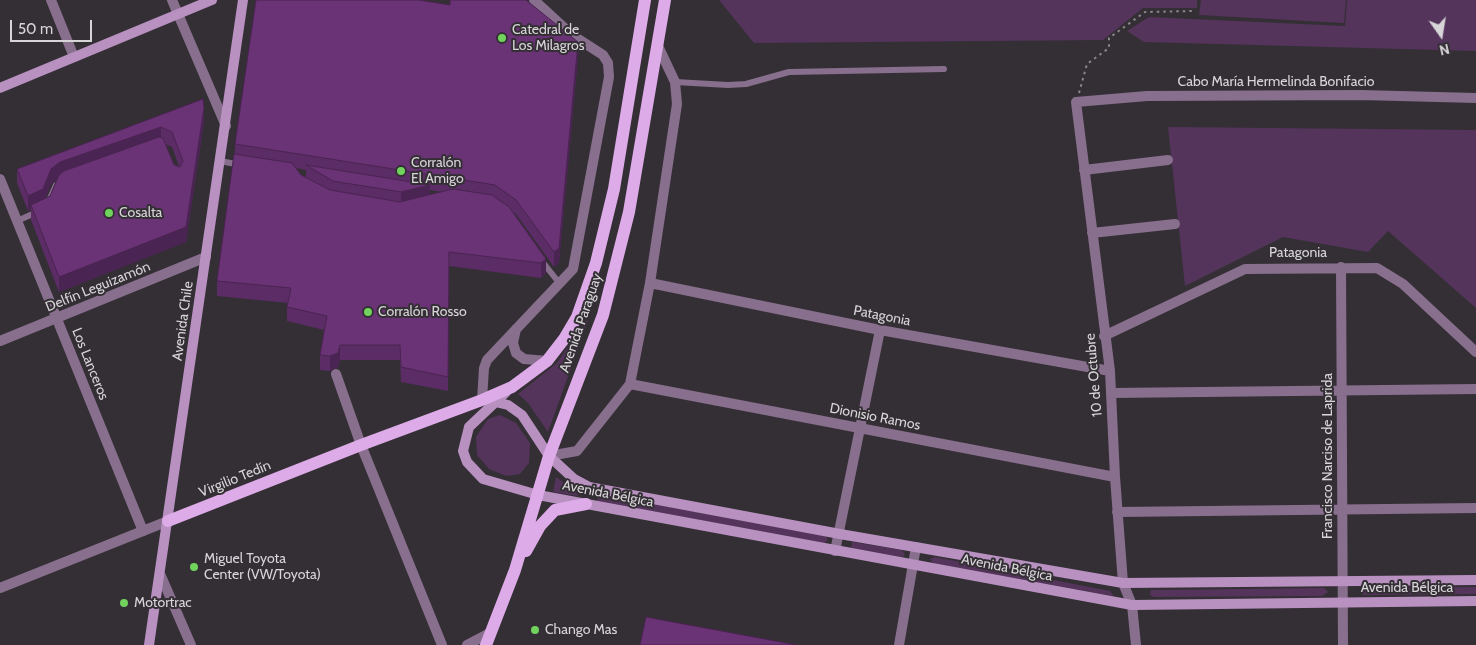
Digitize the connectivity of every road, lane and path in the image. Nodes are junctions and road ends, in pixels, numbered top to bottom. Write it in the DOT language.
graph roads {
  1 [pos="51,0"];
  2 [pos="172,0"];
  3 [pos="212,0"];
  4 [pos="242,0"];
  5 [pos="534,0"];
  6 [pos="645,0"];
  7 [pos="665,0"];
  8 [pos="1195,11"];
  9 [pos="177,14"];
  10 [pos="658,46"];
  11 [pos="74,57"];
  12 [pos="944,69"];
  13 [pos="675,82"];
  14 [pos="0,88"];
  15 [pos="1476,98"];
  16 [pos="1076,102"];
  17 [pos="226,126"];
  18 [pos="1168,160"];
  19 [pos="220,161"];
  20 [pos="251,167"];
  21 [pos="1084,170"];
  22 [pos="0,179"];
  23 [pos="62,180"];
  24 [pos="17,221"];
  25 [pos="1174,224"];
  26 [pos="1092,233"];
  27 [pos="536,253"];
  28 [pos="206,257"];
  29 [pos="1341,267"];
  30 [pos="650,282"];
  31 [pos="560,284"];
  32 [pos="57,318"];
  33 [pos="516,328"];
  34 [pos="880,330"];
  35 [pos="1104,336"];
  36 [pos="0,341"];
  37 [pos="1476,352"];
  38 [pos="547,361"];
  39 [pos="1110,371"];
  40 [pos="336,374"];
  41 [pos="630,384"];
  42 [pos="512,387"];
  43 [pos="1342,389"];
  44 [pos="1476,389"];
  45 [pos="1111,394"];
  46 [pos="482,400"];
  47 [pos="495,402"];
  48 [pos="860,428"];
  49 [pos="361,445"];
  50 [pos="549,456"];
  51 [pos="1114,477"];
  52 [pos="538,495"];
  53 [pos="586,504"];
  54 [pos="1476,508"];
  55 [pos="1342,509"];
  56 [pos="1116,512"];
  57 [pos="168,522"];
  58 [pos="143,531"];
  59 [pos="840,534"];
  60 [pos="916,547"];
  61 [pos="835,551"];
  62 [pos="913,564"];
  63 [pos="515,570"];
  64 [pos="161,576"];
  65 [pos="1476,580"];
  66 [pos="1342,581"];
  67 [pos="1122,583"];
  68 [pos="0,588"];
  69 [pos="1476,601"];
  70 [pos="1342,602"];
  71 [pos="1132,605"];
  72 [pos="490,632"];
  73 [pos="150,645"];
  74 [pos="191,645"];
  75 [pos="442,645"];
  76 [pos="467,645"];
  77 [pos="486,645"];
  78 [pos="899,645"];
  79 [pos="1136,645"];
  80 [pos="1343,645"];
  1 -- 11 [label="street"];
  2 -- 9 [label="street"];
  3 -- 9 [label="main road"];
  4 -- 17 [label="main road, Avenida Chile"];
  5 -- 31 [label="street"];
  6 -- 38 [label="main road, Avenida Paraguay"];
  7 -- 10 [label="main road, Avenida Paraguay"];
  8 -- 16 [label="path"];
  9 -- 11 [label="main road"];
  9 -- 17 [label="street"];
  10 -- 13 [label="street"];
  10 -- 50 [label="main road, Avenida Paraguay"];
  11 -- 14 [label="main road"];
  12 -- 13 [label="lane"];
  13 -- 30 [label="street"];
  15 -- 16 [label="street, Cabo María Hermelinda Bonifacio"];
  16 -- 21 [label="street, 10 de Octubre"];
  17 -- 19 [label="main road, Avenida Chile"];
  18 -- 21 [label="street"];
  19 -- 20 [label="lane"];
  19 -- 28 [label="main road, Avenida Chile"];
  21 -- 26 [label="street, 10 de Octubre"];
  22 -- 24 [label="street, Los Lanceros"];
  23 -- 24 [label="lane"];
  24 -- 32 [label="street, Los Lanceros"];
  25 -- 26 [label="street"];
  26 -- 35 [label="street, 10 de Octubre"];
  27 -- 31 [label="lane"];
  28 -- 32 [label="street, Delfín Leguizamón"];
  28 -- 57 [label="main road, Avenida Chile"];
  29 -- 35 [label="street, Patagonia"];
  29 -- 37 [label="street, Patagonia"];
  29 -- 43 [label="street, Francisco Narciso de Laprida"];
  30 -- 34 [label="street, Patagonia"];
  30 -- 41 [label="street"];
  31 -- 33 [label="street"];
  32 -- 36 [label="street, Delfín Leguizamón"];
  32 -- 58 [label="street, Los Lanceros"];
  33 -- 38 [label="street"];
  33 -- 46 [label="street"];
  34 -- 39 [label="street, Patagonia"];
  34 -- 48 [label="street"];
  35 -- 39 [label="street, 10 de Octubre"];
  38 -- 42 [label="main road, Avenida Paraguay"];
  39 -- 45 [label="street, 10 de Octubre"];
  40 -- 49 [label="street"];
  41 -- 48 [label="street, Dionisio Ramos"];
  41 -- 50 [label="street"];
  42 -- 46 [label="main road, Avenida Paraguay"];
  42 -- 47 [label="main road"];
  43 -- 44 [label="street"];
  43 -- 45 [label="street"];
  43 -- 55 [label="street, Francisco Narciso de Laprida"];
  45 -- 51 [label="street, 10 de Octubre"];
  46 -- 47 [label="main road"];
  46 -- 49 [label="main road, Virgilio Tedín"];
  47 -- 50 [label="main road"];
  47 -- 52 [label="main road"];
  48 -- 51 [label="street, Dionisio Ramos"];
  48 -- 59 [label="street"];
  49 -- 57 [label="main road, Virgilio Tedín"];
  49 -- 75 [label="street"];
  50 -- 52 [label="main road, Avenida Paraguay"];
  50 -- 59 [label="main road, Avenida Bélgica"];
  51 -- 56 [label="street, 10 de Octubre"];
  52 -- 53 [label="main road, Avenida Bélgica"];
  52 -- 63 [label="main road, Avenida Paraguay"];
  53 -- 61 [label="main road, Avenida Bélgica"];
  53 -- 63 [label="main road"];
  54 -- 55 [label="street"];
  55 -- 56 [label="street"];
  55 -- 66 [label="street, Francisco Narciso de Laprida"];
  56 -- 67 [label="street, 10 de Octubre"];
  57 -- 58 [label="street, Virgilio Tedín"];
  57 -- 64 [label="main road, Avenida Chile"];
  58 -- 68 [label="street, Virgilio Tedín"];
  59 -- 60 [label="main road, Avenida Bélgica"];
  59 -- 61 [label="street"];
  60 -- 62 [label="street"];
  60 -- 67 [label="main road, Avenida Bélgica"];
  61 -- 62 [label="main road, Avenida Bélgica"];
  62 -- 71 [label="main road, Avenida Bélgica"];
  62 -- 78 [label="street"];
  63 -- 72 [label="main road, Avenida Paraguay"];
  64 -- 73 [label="main road, Avenida Chile"];
  64 -- 74 [label="street"];
  65 -- 66 [label="main road, Avenida Bélgica"];
  66 -- 67 [label="main road, Avenida Bélgica"];
  66 -- 70 [label="street, Francisco Narciso de Laprida"];
  67 -- 71 [label="street, 10 de Octubre"];
  69 -- 70 [label="main road, Avenida Bélgica"];
  70 -- 71 [label="main road, Avenida Bélgica"];
  70 -- 80 [label="street, Francisco Narciso de Laprida"];
  71 -- 79 [label="street, 10 de Octubre"];
  72 -- 76 [label="street"];
  72 -- 77 [label="main road, Avenida Paraguay"];
}
